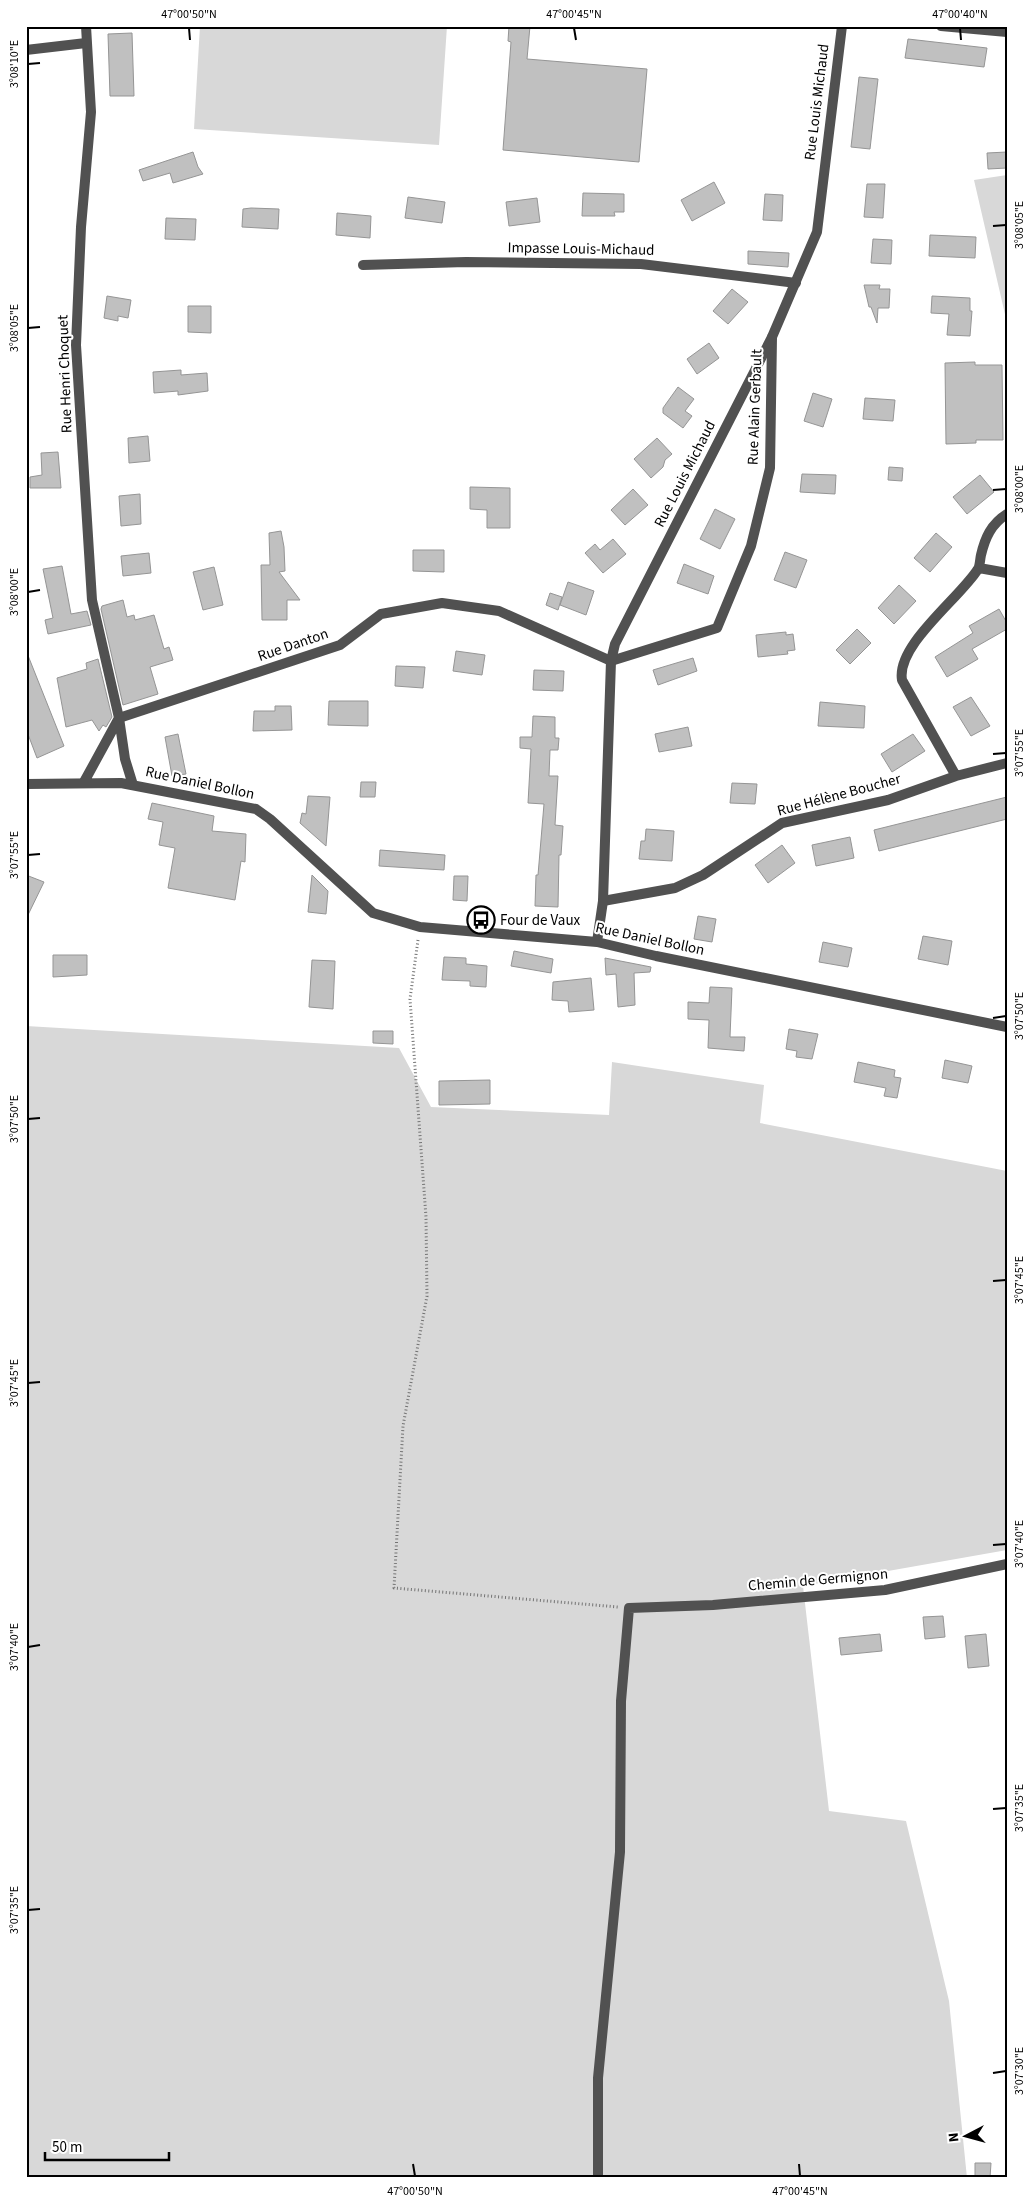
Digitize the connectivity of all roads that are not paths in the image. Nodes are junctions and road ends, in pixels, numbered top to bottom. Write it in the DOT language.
graph roads {
  1 [pos="86,26"];
  2 [pos="842,26"];
  3 [pos="941,26"];
  4 [pos="1007,32"];
  5 [pos="86,43"];
  6 [pos="26,50"];
  7 [pos="363,265"];
  8 [pos="796,283"];
  9 [pos="772,337"];
  10 [pos="1007,514"];
  11 [pos="979,568"];
  12 [pos="1007,573"];
  13 [pos="611,661"];
  14 [pos="120,718"];
  15 [pos="1007,763"];
  16 [pos="956,776"];
  17 [pos="84,782"];
  18 [pos="26,784"];
  19 [pos="133,785"];
  20 [pos="603,901"];
  21 [pos="597,942"];
  22 [pos="1007,1027"];
  23 [pos="1007,1564"];
  24 [pos="598,2178"];
  1 -- 5 [label="street, Rue Henri Choquet"];
  2 -- 8 [label="street, Rue Louis Michaud"];
  3 -- 4 [label="street"];
  5 -- 6 [label="street"];
  5 -- 14 [label="street, Rue Henri Choquet"];
  7 -- 8 [label="street, Impasse Louis-Michaud"];
  8 -- 9 [label="street, Rue Louis Michaud"];
  9 -- 13 [label="street, Rue Louis Michaud"];
  9 -- 13 [label="street, Rue Alain Gerbault"];
  10 -- 11 [label="street"];
  11 -- 12 [label="street"];
  11 -- 16 [label="street"];
  13 -- 14 [label="street, Rue Danton"];
  13 -- 20 [label="street, Rue Louis Michaud"];
  14 -- 17 [label="street"];
  14 -- 19 [label="street, Rue Henri Choquet"];
  15 -- 16 [label="street, Rue Hélène Boucher"];
  16 -- 20 [label="street, Rue Hélène Boucher"];
  17 -- 18 [label="street, Rue Daniel Bollon"];
  17 -- 19 [label="street, Rue Daniel Bollon"];
  19 -- 21 [label="street, Rue Daniel Bollon"];
  20 -- 21 [label="street, Rue Louis Michaud"];
  21 -- 22 [label="street, Rue Daniel Bollon"];
  23 -- 24 [label="street, Chemin de Germignon"];
}
